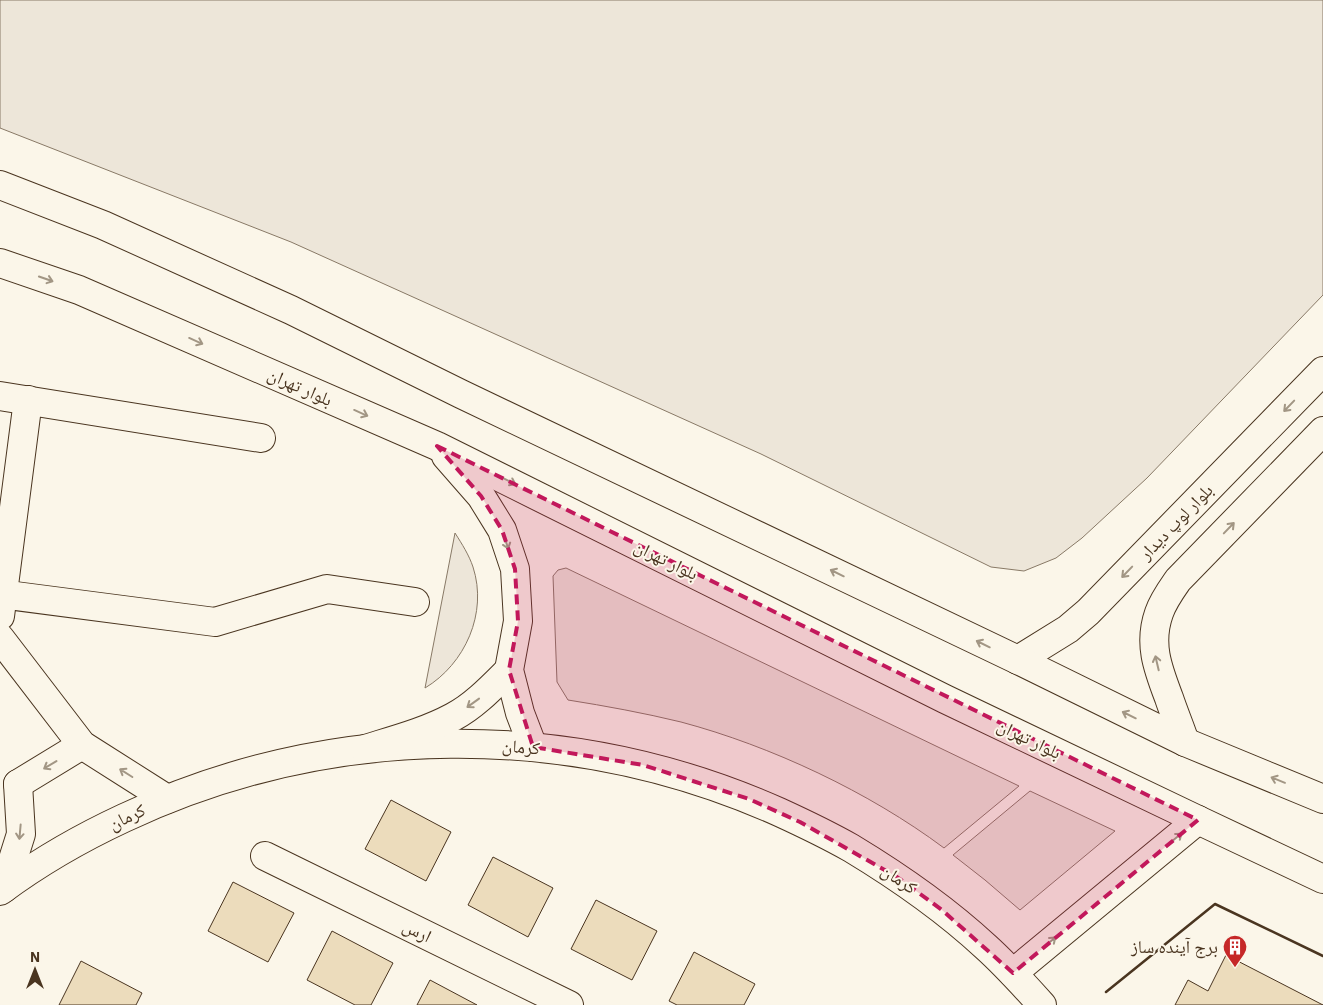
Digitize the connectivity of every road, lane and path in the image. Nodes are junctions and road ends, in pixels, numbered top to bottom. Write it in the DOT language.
graph roads {
  1 [pos="0,185"];
  2 [pos="0,263"];
  3 [pos="1323,371"];
  4 [pos="0,396"];
  5 [pos="28,400"];
  6 [pos="1323,431"];
  7 [pos="261,438"];
  8 [pos="438,446"];
  9 [pos="1,601"];
  10 [pos="415,602"];
  11 [pos="0,638"];
  12 [pos="1018,660"];
  13 [pos="509,670"];
  14 [pos="1185,742"];
  15 [pos="82,745"];
  16 [pos="532,746"];
  17 [pos="365,749"];
  18 [pos="9,779"];
  19 [pos="1323,798"];
  20 [pos="167,799"];
  21 [pos="1198,820"];
  22 [pos="265,856"];
  23 [pos="1323,878"];
  24 [pos="2,889"];
  25 [pos="1013,973"];
  26 [pos="569,1005"];
  27 [pos="1042,1005"];
  12 -- 1 [label="main road, one-way"];
  2 -- 8 [label="main road, بلوار تهران, one-way"];
  3 -- 12 [label="main road, بلوار لوپ دیدار, one-way"];
  4 -- 5 [label="main road"];
  5 -- 7 [label="main road"];
  5 -- 9 [label="main road"];
  14 -- 6 [label="main road, one-way"];
  8 -- 13 [label="main road, one-way"];
  8 -- 21 [label="main road, بلوار تهران, one-way"];
  9 -- 10 [label="main road"];
  11 -- 15 [label="main road"];
  14 -- 12 [label="main road, one-way"];
  13 -- 16 [label="main road"];
  13 -- 17 [label="main road, one-way"];
  19 -- 14 [label="main road, one-way"];
  15 -- 18 [label="main road, one-way"];
  20 -- 15 [label="main road, one-way"];
  16 -- 17 [label="main road, کرمان"];
  16 -- 25 [label="main road, کرمان"];
  17 -- 20 [label="main road, کرمان"];
  18 -- 24 [label="main road, one-way"];
  20 -- 24 [label="main road, کرمان"];
  21 -- 23 [label="main road, بلوار تهران"];
  25 -- 21 [label="main road, one-way"];
  22 -- 26 [label="main road, ارس"];
  25 -- 27 [label="main road, کرمان"];
}
